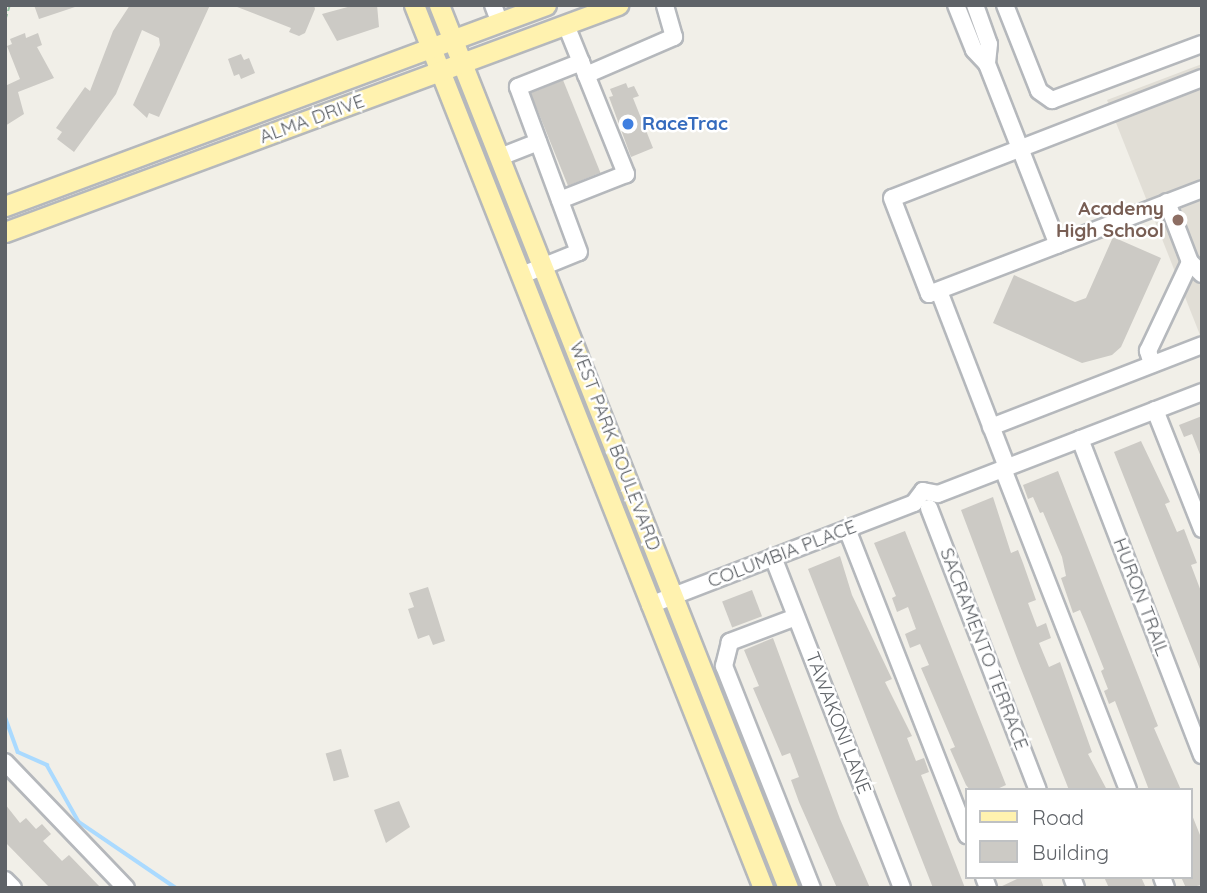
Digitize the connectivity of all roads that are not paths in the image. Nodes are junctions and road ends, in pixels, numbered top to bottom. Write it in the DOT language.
graph roads {
  1 [pos="414,5"];
  2 [pos="439,5"];
  3 [pos="546,5"];
  4 [pos="618,5"];
  5 [pos="665,5"];
  6 [pos="956,5"];
  7 [pos="975,5"];
  8 [pos="1005,5"];
  9 [pos="496,14"];
  10 [pos="566,25"];
  11 [pos="453,39"];
  12 [pos="1202,44"];
  13 [pos="432,48"];
  14 [pos="987,64"];
  15 [pos="463,65"];
  16 [pos="583,69"];
  17 [pos="441,72"];
  18 [pos="1202,78"];
  19 [pos="179,141"];
  20 [pos="538,142"];
  21 [pos="1020,148"];
  22 [pos="500,156"];
  23 [pos="189,164"];
  24 [pos="1202,189"];
  25 [pos="560,200"];
  26 [pos="1167,202"];
  27 [pos="5,206"];
  28 [pos="5,232"];
  29 [pos="1058,245"];
  30 [pos="1190,262"];
  31 [pos="544,266"];
  32 [pos="1202,274"];
  33 [pos="522,275"];
  34 [pos="939,290"];
  35 [pos="1202,345"];
  36 [pos="1153,364"];
  37 [pos="1202,392"];
  38 [pos="1155,410"];
  39 [pos="991,427"];
  40 [pos="1080,439"];
  41 [pos="1005,468"];
  42 [pos="927,502"];
  43 [pos="847,529"];
  44 [pos="1202,529"];
  45 [pos="773,558"];
  46 [pos="674,596"];
  47 [pos="650,605"];
  48 [pos="796,617"];
  49 [pos="1202,755"];
  50 [pos="5,762"];
  51 [pos="1037,788"];
  52 [pos="1127,788"];
  53 [pos="965,830"];
  54 [pos="5,880"];
  55 [pos="13,888"];
  56 [pos="126,888"];
  57 [pos="763,888"];
  58 [pos="788,888"];
  59 [pos="812,888"];
  60 [pos="902,888"];
  1 -- 13 [label="main road, WEST PARK BOULEVARD"];
  2 -- 11 [label="main road, WEST PARK BOULEVARD"];
  3 -- 9 [label="main road, ALMA DRIVE"];
  4 -- 10 [label="main road, ALMA DRIVE"];
  5 -- 16 [label="street"];
  6 -- 14 [label="street"];
  7 -- 14 [label="street"];
  8 -- 12 [label="street"];
  9 -- 11 [label="main road, ALMA DRIVE"];
  10 -- 15 [label="main road, ALMA DRIVE"];
  10 -- 16 [label="street"];
  11 -- 13 [label="main road, ALMA DRIVE"];
  11 -- 15 [label="main road, WEST PARK BOULEVARD"];
  13 -- 17 [label="main road, WEST PARK BOULEVARD"];
  13 -- 19 [label="main road, ALMA DRIVE"];
  14 -- 21 [label="street"];
  15 -- 17 [label="main road, ALMA DRIVE"];
  15 -- 22 [label="main road, WEST PARK BOULEVARD"];
  16 -- 20 [label="street"];
  16 -- 25 [label="street"];
  17 -- 23 [label="main road, ALMA DRIVE"];
  17 -- 33 [label="main road, WEST PARK BOULEVARD"];
  18 -- 21 [label="street"];
  19 -- 23 [label="main road"];
  19 -- 27 [label="main road, ALMA DRIVE"];
  20 -- 22 [label="street"];
  20 -- 25 [label="street"];
  21 -- 29 [label="street"];
  21 -- 34 [label="street"];
  22 -- 31 [label="main road, WEST PARK BOULEVARD"];
  23 -- 28 [label="main road, ALMA DRIVE"];
  24 -- 26 [label="street"];
  25 -- 31 [label="street"];
  26 -- 29 [label="street"];
  26 -- 30 [label="street"];
  29 -- 34 [label="street"];
  30 -- 32 [label="street"];
  30 -- 36 [label="street"];
  31 -- 33 [label="street"];
  31 -- 46 [label="main road, WEST PARK BOULEVARD"];
  33 -- 47 [label="main road, WEST PARK BOULEVARD"];
  34 -- 39 [label="street"];
  35 -- 36 [label="street"];
  36 -- 39 [label="street"];
  37 -- 38 [label="street, COLUMBIA PLACE"];
  38 -- 40 [label="street, COLUMBIA PLACE"];
  38 -- 44 [label="street"];
  39 -- 41 [label="street"];
  40 -- 41 [label="street, COLUMBIA PLACE"];
  40 -- 49 [label="street, HURON TRAIL"];
  41 -- 42 [label="street, COLUMBIA PLACE"];
  41 -- 52 [label="street"];
  42 -- 43 [label="street, COLUMBIA PLACE"];
  42 -- 51 [label="street, SACRAMENTO TERRACE"];
  43 -- 45 [label="street, COLUMBIA PLACE"];
  43 -- 53 [label="street"];
  45 -- 46 [label="street, COLUMBIA PLACE"];
  45 -- 48 [label="street, TAWAKONI LANE"];
  46 -- 47 [label="street, COLUMBIA PLACE"];
  46 -- 58 [label="main road, WEST PARK BOULEVARD"];
  47 -- 57 [label="main road, WEST PARK BOULEVARD"];
  48 -- 59 [label="street"];
  48 -- 60 [label="street, TAWAKONI LANE"];
  50 -- 56 [label="street"];
  54 -- 55 [label="street"];
}
